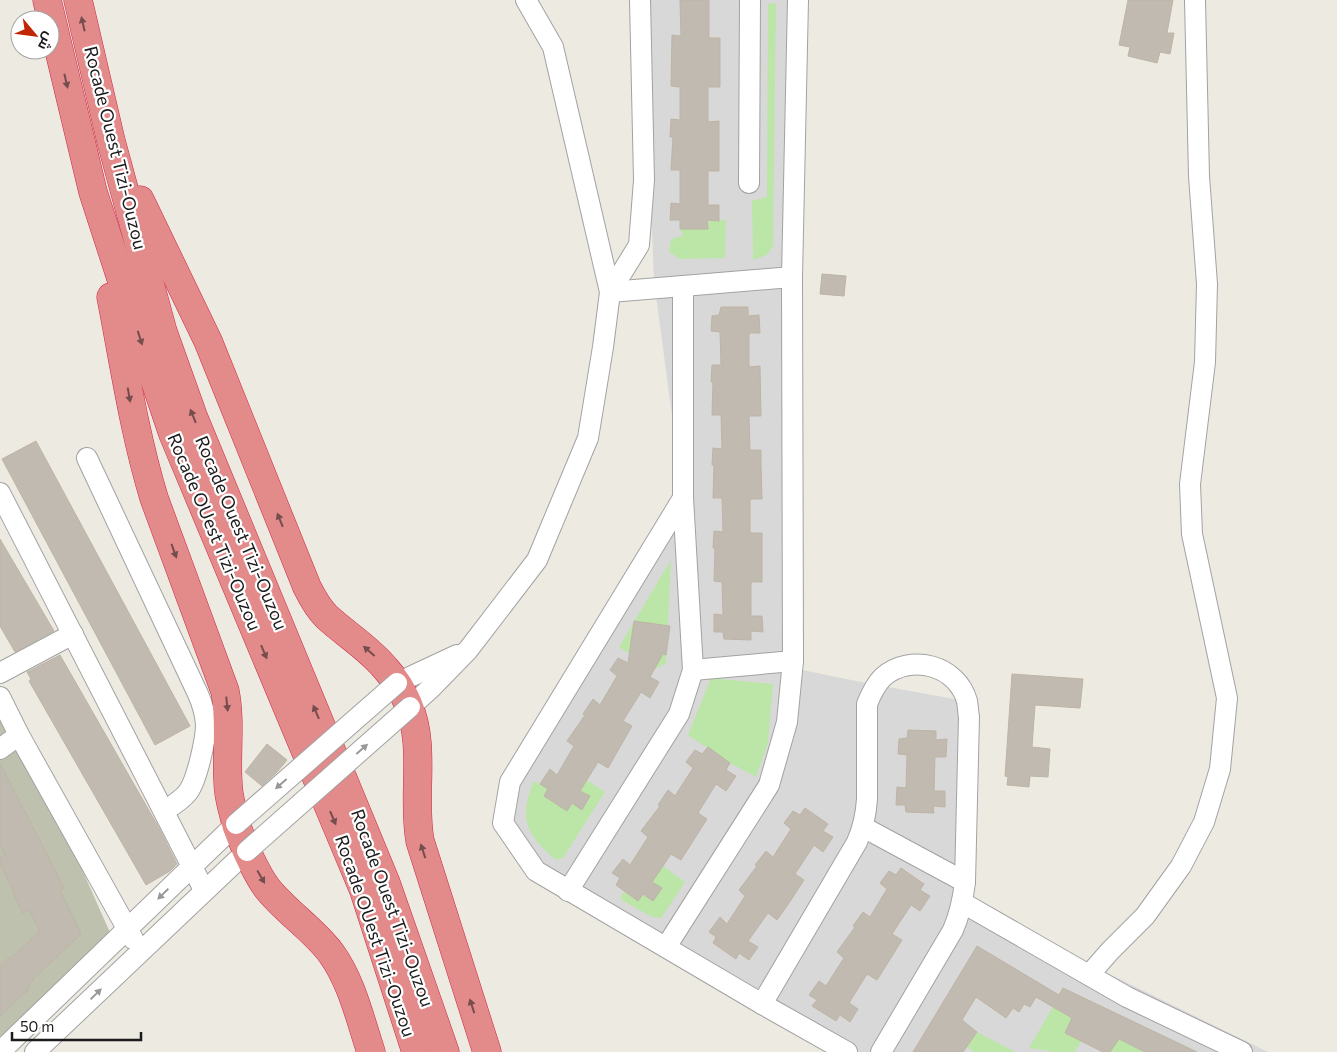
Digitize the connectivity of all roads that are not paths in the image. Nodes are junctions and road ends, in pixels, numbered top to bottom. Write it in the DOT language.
graph roads {
  1 [pos="47,0"];
  2 [pos="78,0"];
  3 [pos="526,0"];
  4 [pos="640,0"];
  5 [pos="750,0"];
  6 [pos="798,0"];
  7 [pos="1195,0"];
  8 [pos="1208,0"];
  9 [pos="1197,91"];
  10 [pos="111,140"];
  11 [pos="749,183"];
  12 [pos="93,192"];
  13 [pos="792,277"];
  14 [pos="683,286"];
  15 [pos="610,292"];
  16 [pos="87,458"];
  17 [pos="0,493"];
  18 [pos="684,498"];
  19 [pos="73,634"];
  20 [pos="468,650"];
  21 [pos="793,661"];
  22 [pos="693,670"];
  23 [pos="0,673"];
  24 [pos="397,683"];
  25 [pos="0,697"];
  26 [pos="410,707"];
  27 [pos="19,735"];
  28 [pos="0,749"];
  29 [pos="164,812"];
  30 [pos="236,824"];
  31 [pos="863,827"];
  32 [pos="247,851"];
  33 [pos="192,866"];
  34 [pos="966,882"];
  35 [pos="204,890"];
  36 [pos="568,891"];
  37 [pos="963,902"];
  38 [pos="127,929"];
  39 [pos="666,948"];
  40 [pos="140,952"];
  41 [pos="1089,975"];
  42 [pos="762,1004"];
  43 [pos="0,1052"];
  44 [pos="35,1052"];
  45 [pos="371,1052"];
  46 [pos="416,1052"];
  47 [pos="445,1052"];
  48 [pos="487,1052"];
  49 [pos="847,1052"];
  50 [pos="881,1052"];
  51 [pos="1242,1052"];
  1 -- 12 [label="highway, Rocade OUest Tizi-Ouzou, one-way"];
  10 -- 2 [label="highway, Rocade Ouest Tizi-Ouzou, one-way"];
  3 -- 15 [label="street"];
  4 -- 15 [label="street"];
  5 -- 11 [label="street"];
  6 -- 13 [label="street"];
  7 -- 9 [label="street"];
  8 -- 9 [label="street"];
  9 -- 41 [label="street"];
  24 -- 10 [label="highway, one-way"];
  47 -- 10 [label="highway, Rocade Ouest Tizi-Ouzou, one-way"];
  12 -- 30 [label="highway, one-way"];
  12 -- 46 [label="highway, Rocade OUest Tizi-Ouzou, one-way"];
  13 -- 14 [label="street"];
  13 -- 21 [label="street"];
  14 -- 15 [label="street"];
  14 -- 18 [label="street"];
  15 -- 20 [label="street"];
  16 -- 29 [label="street"];
  17 -- 19 [label="street"];
  18 -- 22 [label="street"];
  18 -- 36 [label="street"];
  19 -- 23 [label="street"];
  19 -- 29 [label="street"];
  20 -- 24 [label="street"];
  20 -- 26 [label="street"];
  21 -- 22 [label="street"];
  21 -- 39 [label="street"];
  22 -- 36 [label="street"];
  24 -- 26 [label="highway"];
  24 -- 30 [label="street, one-way, bridge"];
  25 -- 27 [label="street"];
  32 -- 26 [label="street, one-way, bridge"];
  48 -- 26 [label="highway, one-way"];
  27 -- 28 [label="street"];
  27 -- 38 [label="street"];
  29 -- 33 [label="street"];
  30 -- 32 [label="highway"];
  30 -- 33 [label="street"];
  31 -- 34 [label="street"];
  31 -- 34 [label="street"];
  31 -- 42 [label="street"];
  32 -- 35 [label="street"];
  32 -- 45 [label="highway, one-way"];
  33 -- 35 [label="street"];
  33 -- 38 [label="street, one-way"];
  34 -- 37 [label="street"];
  35 -- 40 [label="street"];
  36 -- 39 [label="street"];
  37 -- 41 [label="street"];
  37 -- 50 [label="street"];
  38 -- 40 [label="street"];
  38 -- 43 [label="street"];
  39 -- 42 [label="street"];
  44 -- 40 [label="street, one-way"];
  41 -- 51 [label="street"];
  42 -- 49 [label="street"];
}
